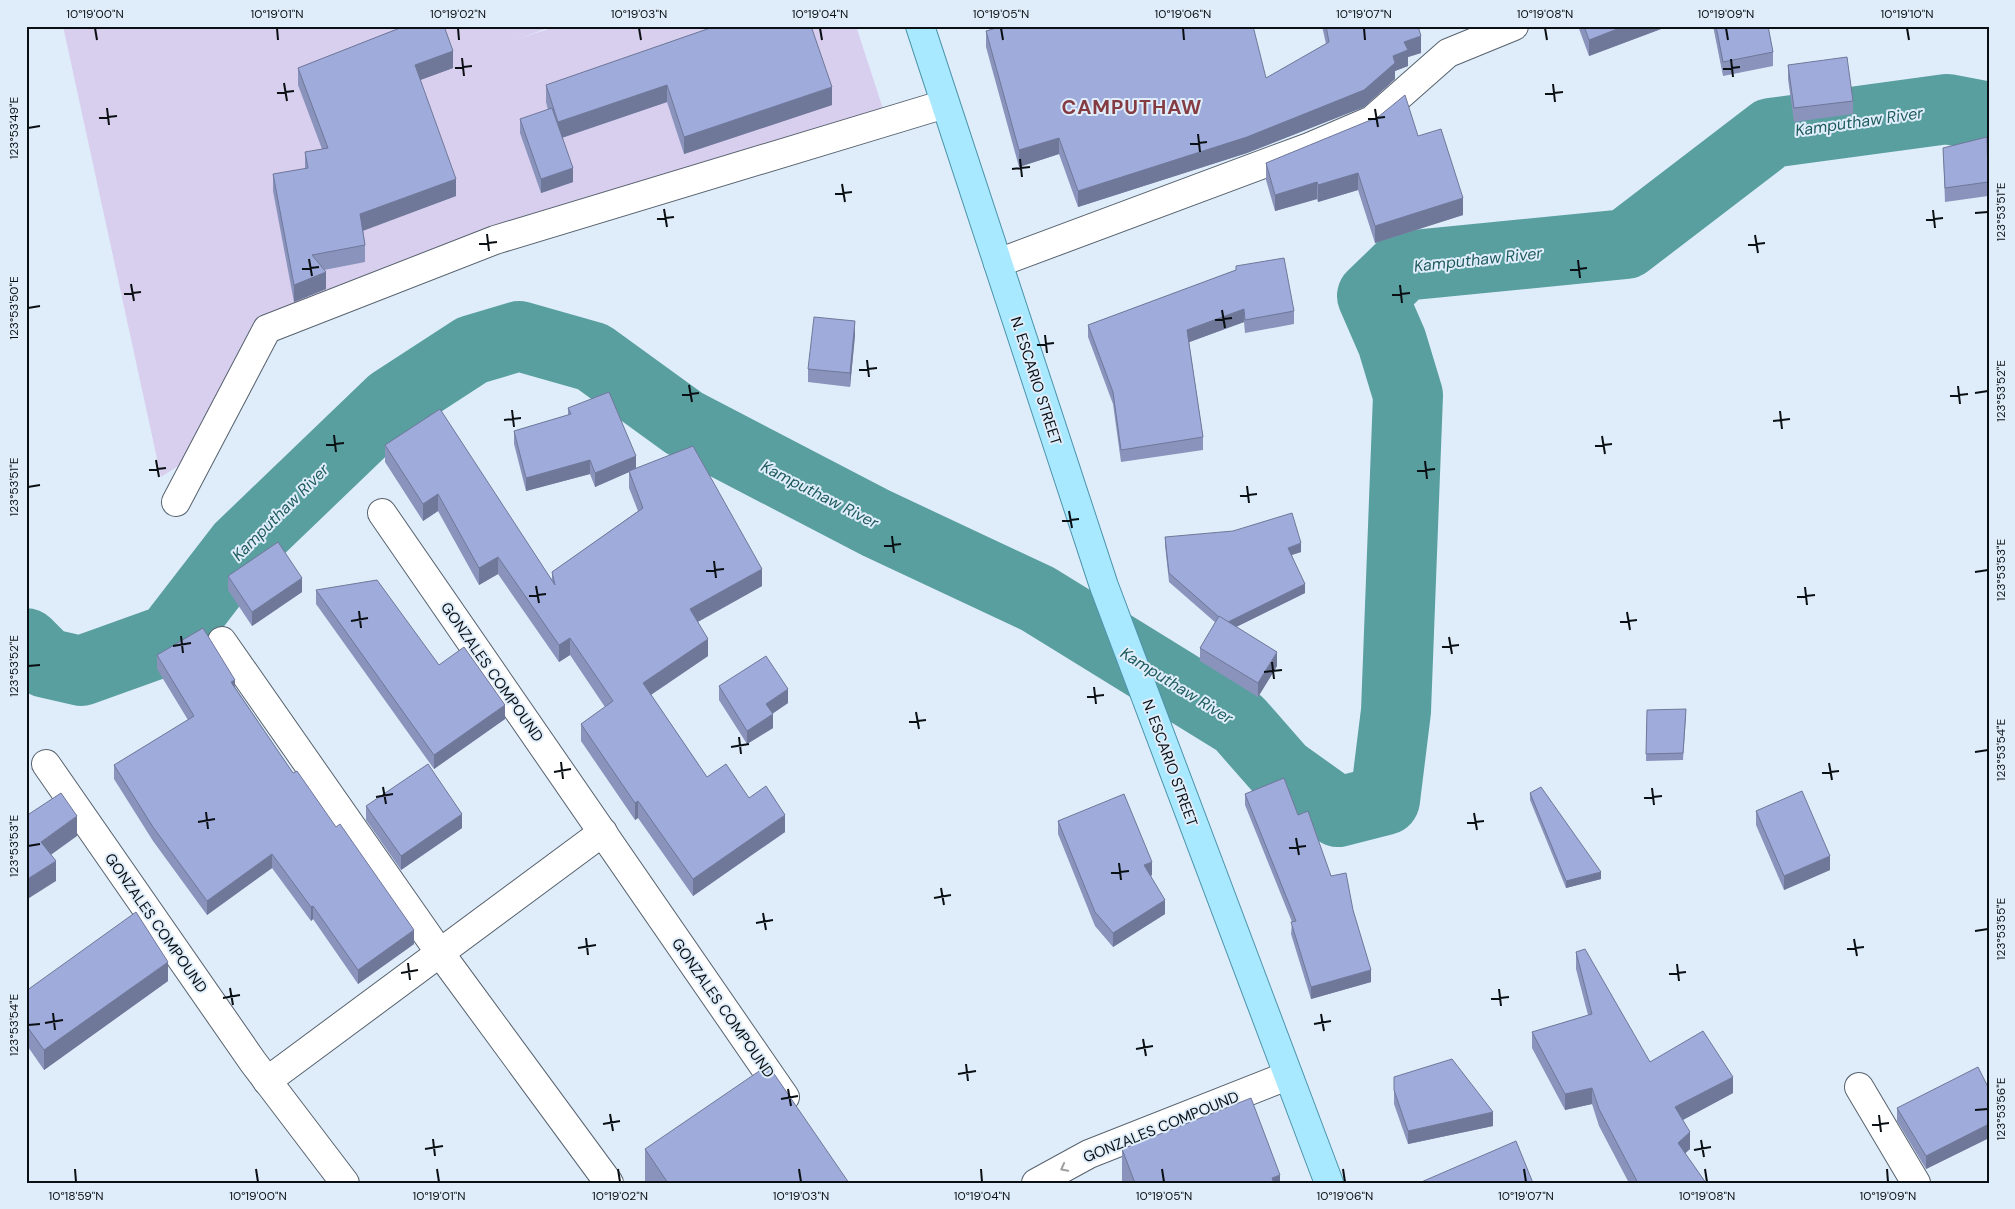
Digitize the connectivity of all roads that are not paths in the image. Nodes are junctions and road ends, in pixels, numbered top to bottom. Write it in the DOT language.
graph roads {
  1 [pos="920,26"];
  2 [pos="1514,26"];
  3 [pos="945,104"];
  4 [pos="998,263"];
  5 [pos="176,502"];
  6 [pos="382,513"];
  7 [pos="222,641"];
  8 [pos="46,764"];
  9 [pos="603,832"];
  10 [pos="440,953"];
  11 [pos="1287,1076"];
  12 [pos="267,1081"];
  13 [pos="1859,1087"];
  14 [pos="799,1118"];
  15 [pos="345,1183"];
  16 [pos="609,1183"];
  17 [pos="1036,1183"];
  18 [pos="1329,1183"];
  19 [pos="1916,1183"];
  1 -- 3 [label="main road, N. ESCARIO STREET"];
  2 -- 4 [label="street"];
  3 -- 4 [label="main road, N. ESCARIO STREET"];
  3 -- 5 [label="street"];
  4 -- 11 [label="main road, N. ESCARIO STREET"];
  6 -- 9 [label="street, GONZALES COMPOUND"];
  7 -- 10 [label="street"];
  8 -- 12 [label="street, GONZALES COMPOUND"];
  9 -- 10 [label="street"];
  9 -- 14 [label="street, GONZALES COMPOUND"];
  10 -- 12 [label="street"];
  10 -- 16 [label="street"];
  11 -- 17 [label="street, GONZALES COMPOUND, one-way"];
  11 -- 18 [label="main road, N. ESCARIO STREET"];
  12 -- 15 [label="street, GONZALES COMPOUND"];
  13 -- 19 [label="street"];
}
